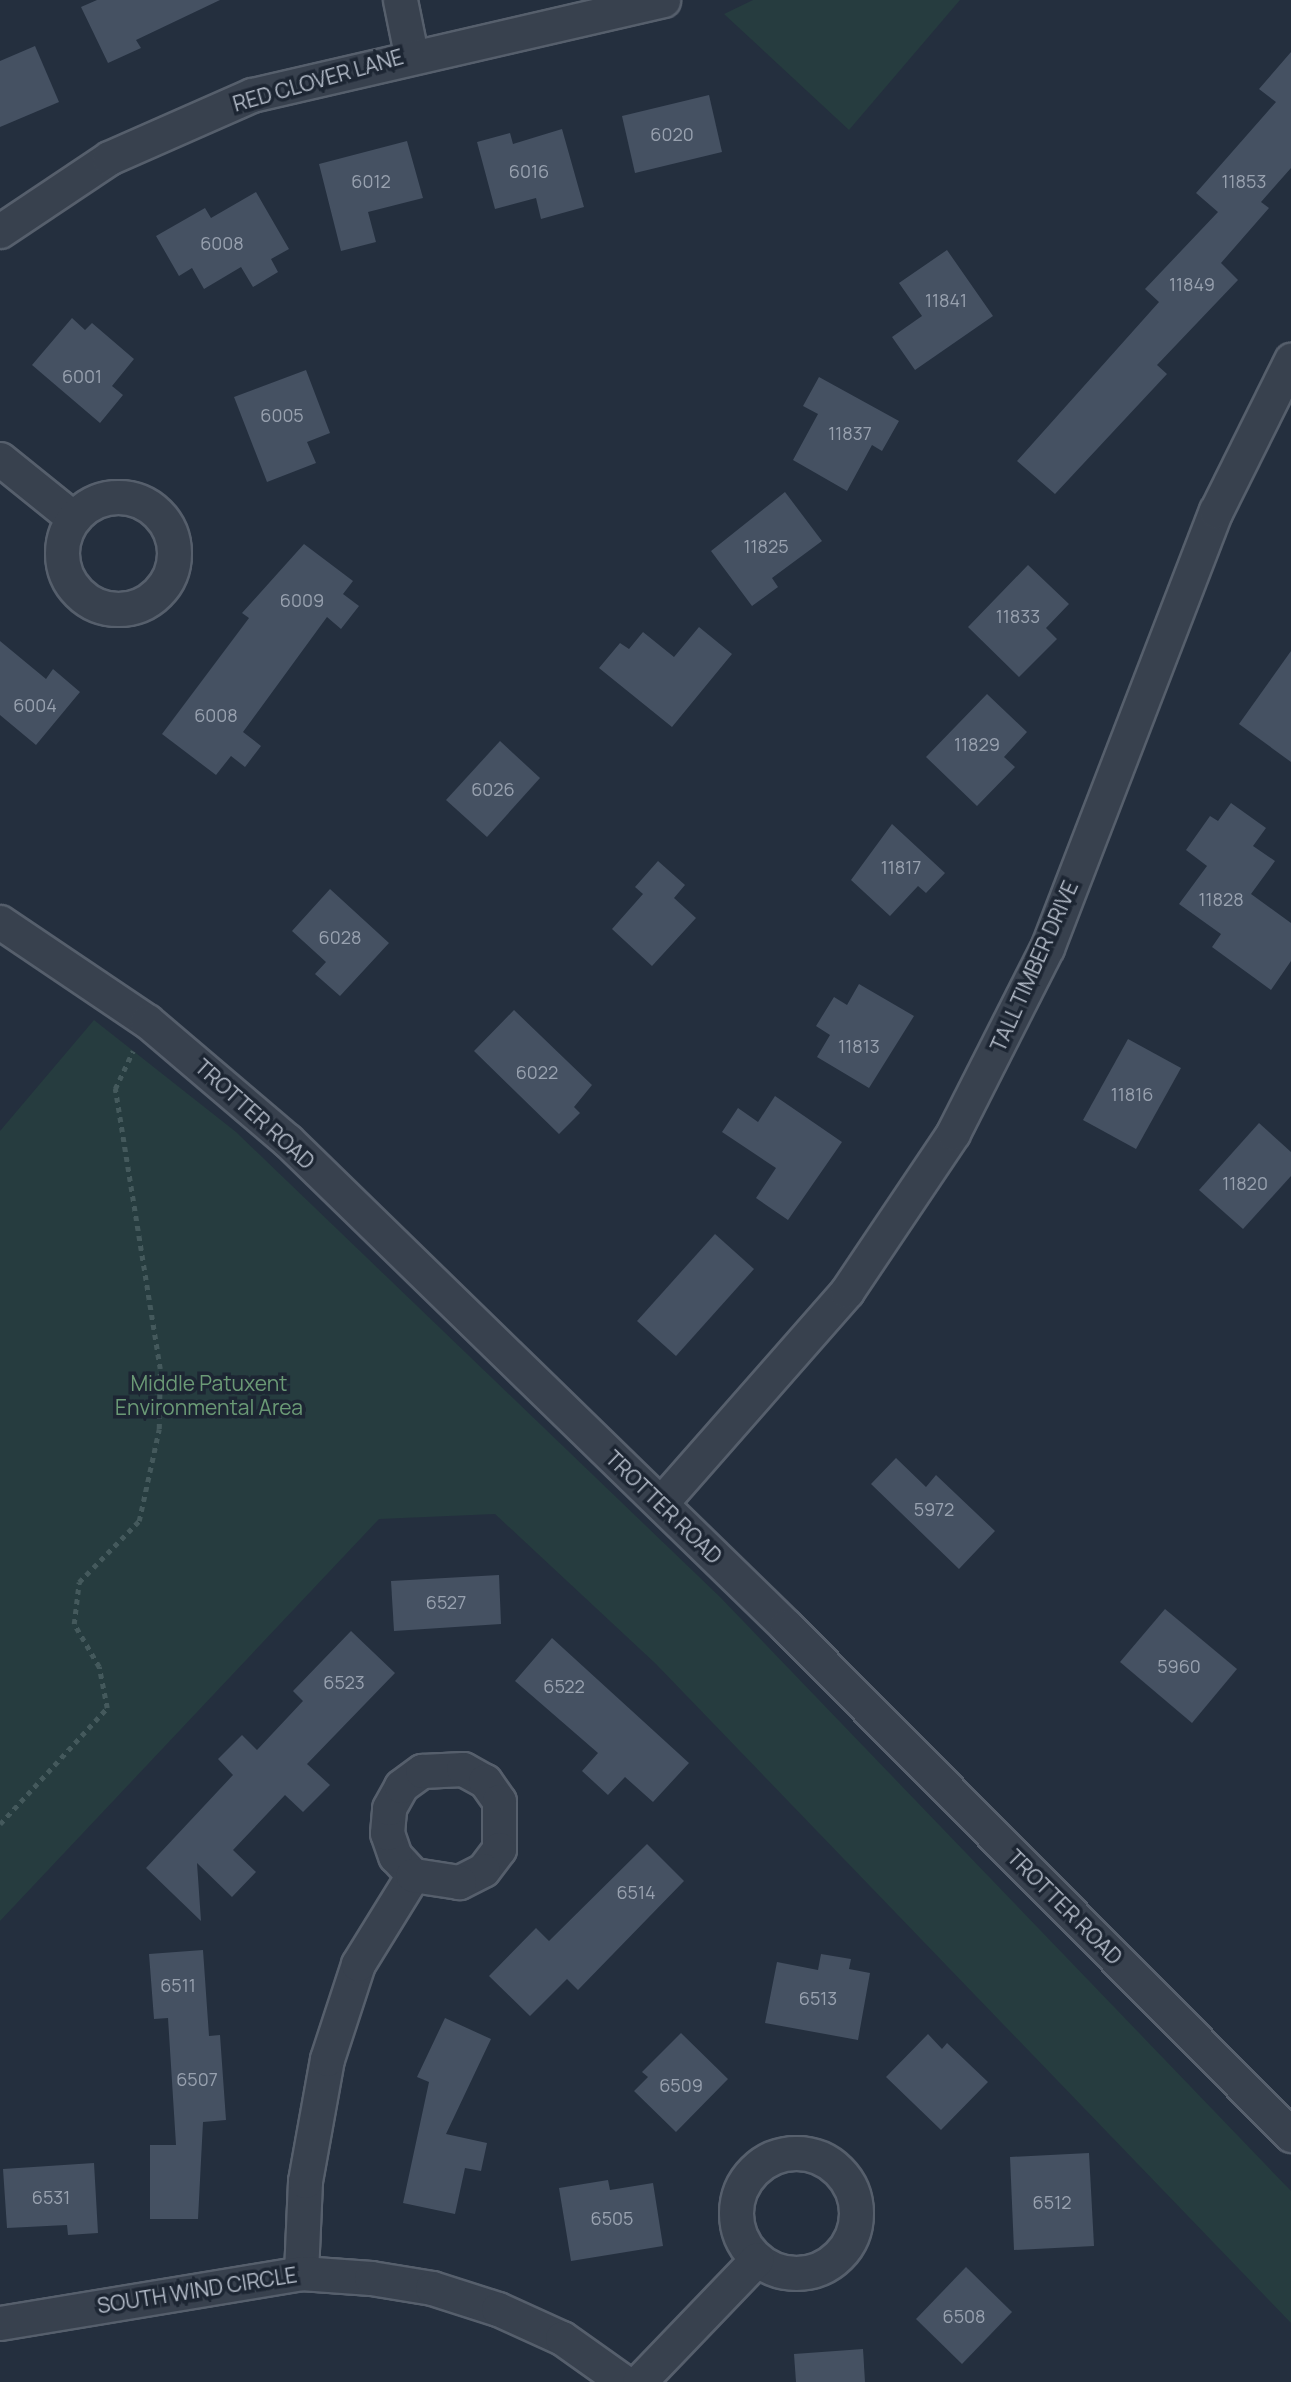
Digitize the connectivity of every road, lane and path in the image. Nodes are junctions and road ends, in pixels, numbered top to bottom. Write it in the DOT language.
graph roads {
  1 [pos="400,0"];
  2 [pos="663,0"];
  3 [pos="411,54"];
  4 [pos="0,231"];
  5 [pos="1289,367"];
  6 [pos="0,459"];
  7 [pos="73,518"];
  8 [pos="0,922"];
  9 [pos="147,1021"];
  10 [pos="660,1503"];
  11 [pos="0,1824"];
  12 [pos="413,1875"];
  13 [pos="1291,2135"];
  14 [pos="757,2259"];
  15 [pos="301,2273"];
  16 [pos="0,2323"];
  17 [pos="624,2382"];
  18 [pos="639,2382"];
  1 -- 3 [label="street"];
  2 -- 3 [label="street, RED CLOVER LANE"];
  3 -- 4 [label="street, RED CLOVER LANE"];
  5 -- 10 [label="street, TALL TIMBER DRIVE"];
  6 -- 7 [label="street"];
  8 -- 9 [label="street, TROTTER ROAD"];
  9 -- 10 [label="street, TROTTER ROAD"];
  9 -- 11 [label="path"];
  10 -- 13 [label="street, TROTTER ROAD"];
  12 -- 15 [label="street"];
  14 -- 18 [label="street"];
  15 -- 16 [label="street, SOUTH WIND CIRCLE"];
  15 -- 17 [label="street, SOUTH WIND CIRCLE"];
}
